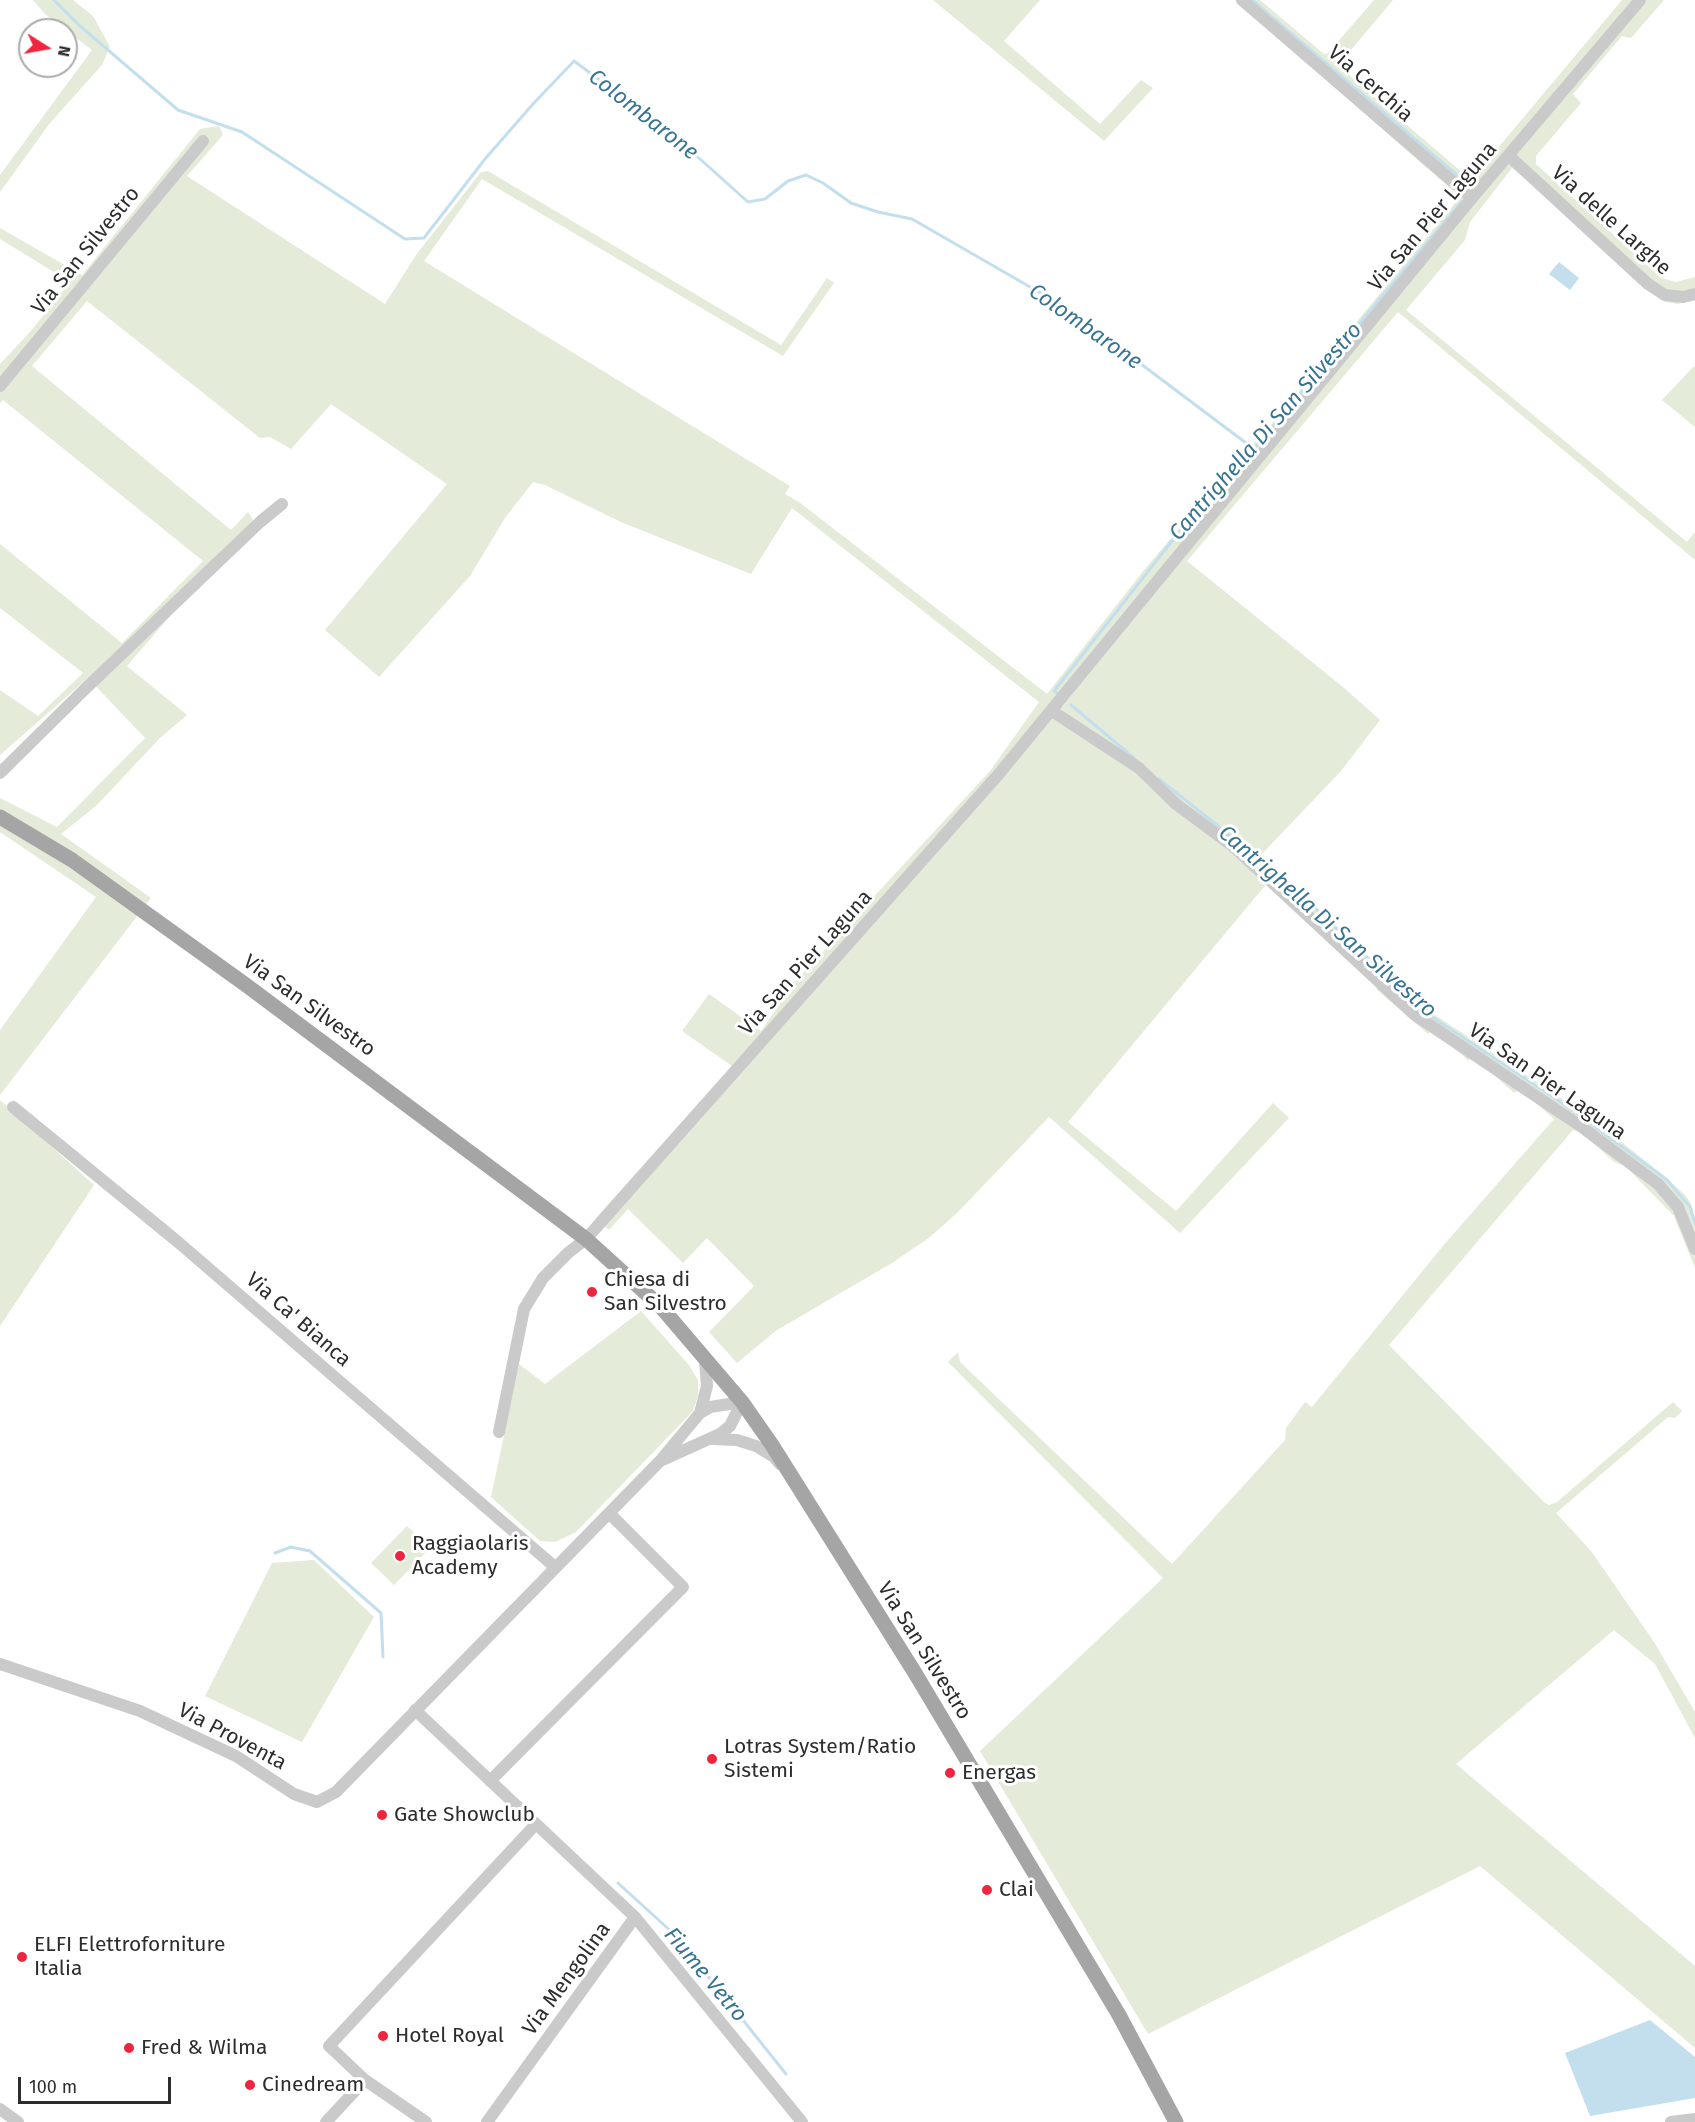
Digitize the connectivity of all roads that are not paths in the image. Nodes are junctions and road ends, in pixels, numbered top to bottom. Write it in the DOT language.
graph roads {
  1 [pos="1242,0"];
  2 [pos="1640,0"];
  3 [pos="203,141"];
  4 [pos="1509,156"];
  5 [pos="1472,198"];
  6 [pos="1695,294"];
  7 [pos="0,386"];
  8 [pos="282,504"];
  9 [pos="1052,711"];
  10 [pos="0,773"];
  11 [pos="0,817"];
  12 [pos="13,1107"];
  13 [pos="586,1239"];
  14 [pos="1695,1249"];
  15 [pos="701,1352"];
  16 [pos="742,1402"];
  17 [pos="700,1413"];
  18 [pos="499,1432"];
  19 [pos="711,1439"];
  20 [pos="660,1461"];
  21 [pos="790,1474"];
  22 [pos="609,1513"];
  23 [pos="555,1567"];
  24 [pos="0,1664"];
  25 [pos="415,1710"];
  26 [pos="490,1781"];
  27 [pos="536,1824"];
  28 [pos="635,1917"];
  29 [pos="365,2080"];
  30 [pos="0,2109"];
  31 [pos="1695,2119"];
  32 [pos="18,2122"];
  33 [pos="326,2122"];
  34 [pos="426,2122"];
  35 [pos="487,2122"];
  36 [pos="801,2122"];
  37 [pos="1176,2122"];
  38 [pos="1671,2122"];
  1 -- 5 [label="street, Via Cerchia"];
  2 -- 4 [label="street, Via San Pier Laguna"];
  3 -- 7 [label="street, Via San Silvestro"];
  4 -- 5 [label="street, Via San Pier Laguna"];
  4 -- 6 [label="street, Via delle Larghe"];
  5 -- 9 [label="street, Via San Pier Laguna"];
  8 -- 10 [label="street"];
  9 -- 13 [label="street, Via San Pier Laguna"];
  9 -- 14 [label="street, Via San Pier Laguna"];
  11 -- 13 [label="main road, Via San Silvestro"];
  12 -- 23 [label="street, Via Ca' Bianca"];
  13 -- 15 [label="main road, Via San Silvestro"];
  13 -- 18 [label="street"];
  15 -- 16 [label="main road, Via San Silvestro"];
  15 -- 17 [label="street, Via Proventa"];
  16 -- 17 [label="street"];
  16 -- 19 [label="street, Via Proventa"];
  16 -- 21 [label="main road, Via San Silvestro"];
  17 -- 20 [label="street, Via Proventa"];
  19 -- 20 [label="street, Via Proventa"];
  19 -- 21 [label="street, Via Proventa"];
  20 -- 22 [label="street, Via Proventa"];
  21 -- 37 [label="main road, Via San Silvestro"];
  22 -- 23 [label="street, Via Proventa"];
  22 -- 26 [label="street"];
  23 -- 25 [label="street, Via Proventa"];
  24 -- 25 [label="street, Via Proventa"];
  25 -- 26 [label="street"];
  26 -- 27 [label="street"];
  27 -- 28 [label="street"];
  27 -- 29 [label="street"];
  28 -- 35 [label="street, Via Mengolina"];
  28 -- 36 [label="street"];
  29 -- 33 [label="street"];
  29 -- 34 [label="street"];
  30 -- 32 [label="street"];
  31 -- 38 [label="street"];
}
